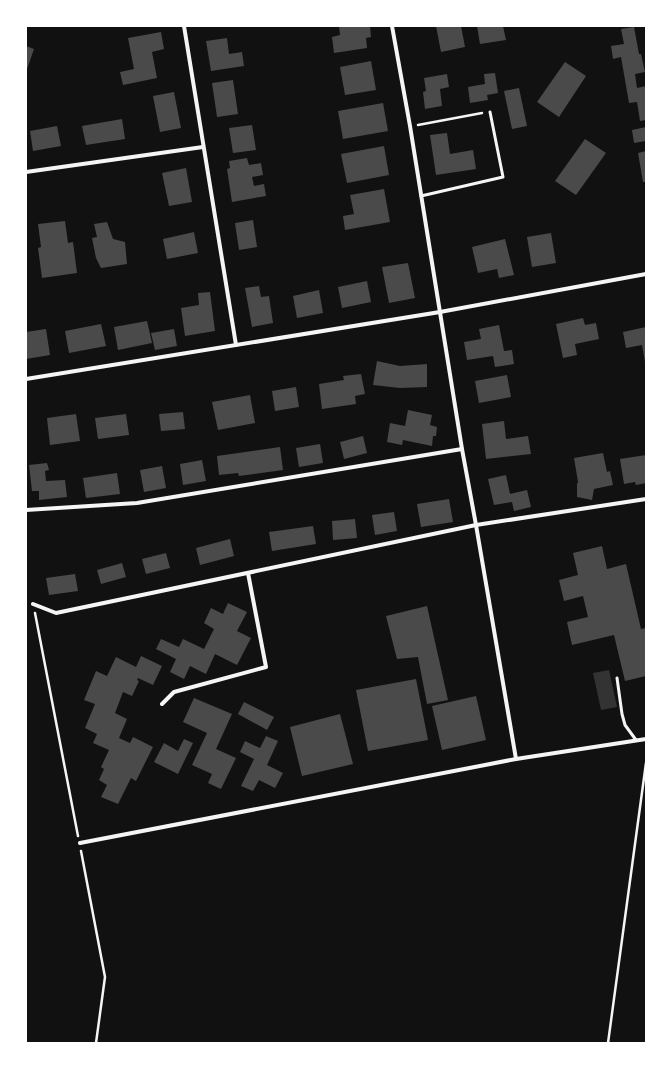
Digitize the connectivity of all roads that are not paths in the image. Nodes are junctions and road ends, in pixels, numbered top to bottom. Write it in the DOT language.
graph roads {
  1 [pos="184,26"];
  2 [pos="392,26"];
  3 [pos="490,112"];
  4 [pos="203,147"];
  5 [pos="26,172"];
  6 [pos="421,196"];
  7 [pos="646,274"];
  8 [pos="440,312"];
  9 [pos="236,345"];
  10 [pos="26,379"];
  11 [pos="462,449"];
  12 [pos="646,498"];
  13 [pos="26,510"];
  14 [pos="476,525"];
  15 [pos="248,573"];
  16 [pos="33,604"];
  17 [pos="617,678"];
  18 [pos="162,704"];
  19 [pos="646,739"];
  20 [pos="636,740"];
  21 [pos="516,759"];
  22 [pos="80,843"];
  1 -- 4 [label="street"];
  2 -- 6 [label="street"];
  3 -- 6 [label="lane"];
  4 -- 5 [label="street"];
  4 -- 9 [label="street"];
  6 -- 8 [label="street"];
  7 -- 8 [label="street"];
  8 -- 9 [label="street"];
  8 -- 11 [label="street"];
  9 -- 10 [label="street"];
  11 -- 13 [label="street"];
  11 -- 14 [label="street"];
  12 -- 14 [label="street"];
  14 -- 15 [label="street"];
  14 -- 21 [label="street"];
  15 -- 16 [label="street"];
  15 -- 18 [label="street"];
  17 -- 20 [label="lane"];
  19 -- 20 [label="street"];
  20 -- 21 [label="street"];
  21 -- 22 [label="street"];
}
